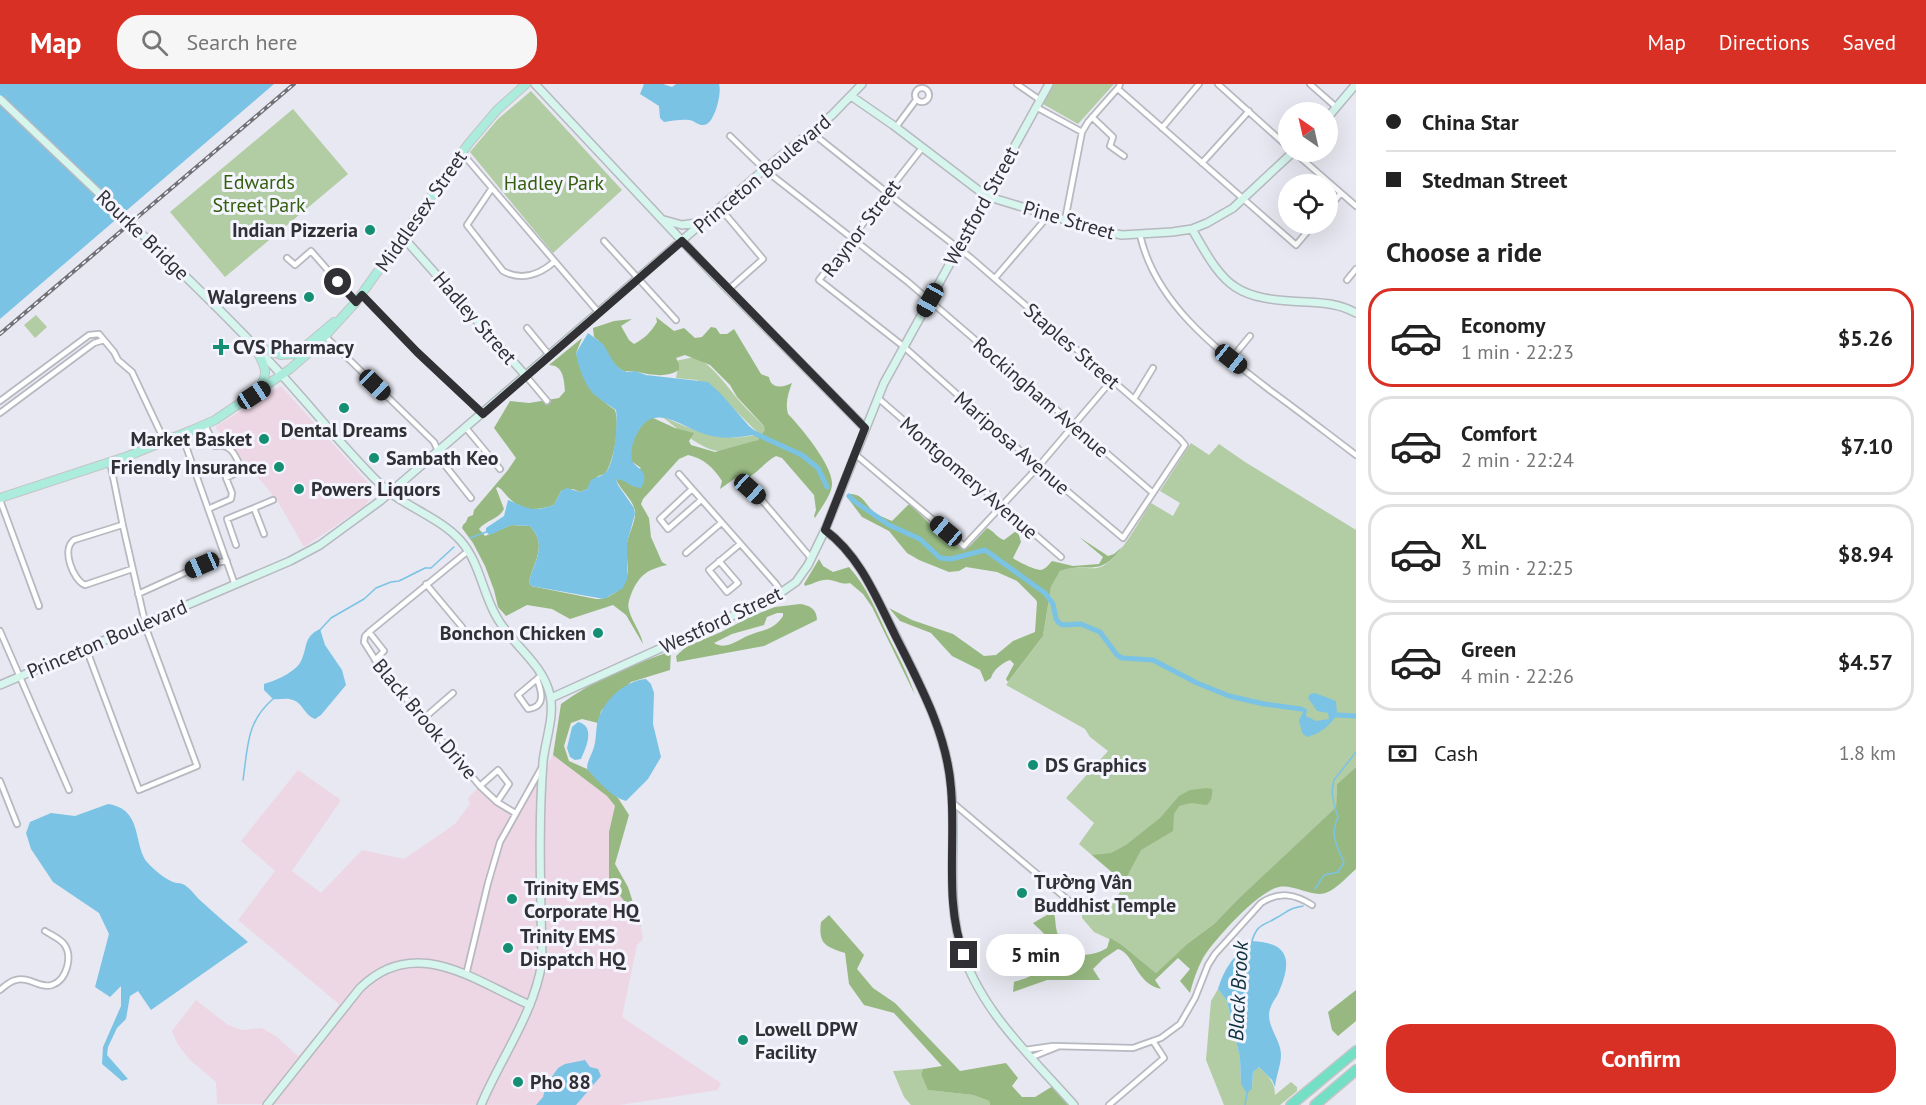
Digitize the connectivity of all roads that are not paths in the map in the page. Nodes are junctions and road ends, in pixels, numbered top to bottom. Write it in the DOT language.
graph roads {
  1 [pos="526,84"];
  2 [pos="535,84"];
  3 [pos="862,84"];
  4 [pos="1017,84"];
  5 [pos="1049,84"];
  6 [pos="1199,84"];
  7 [pos="1218,84"];
  8 [pos="1310,84"];
  9 [pos="1356,84"];
  10 [pos="1120,86"];
  11 [pos="851,96"];
  12 [pos="0,99"];
  13 [pos="916,100"];
  14 [pos="1330,102"];
  15 [pos="1038,104"];
  16 [pos="1338,105"];
  17 [pos="1249,111"];
  18 [pos="1092,117"];
  19 [pos="896,127"];
  20 [pos="1162,128"];
  21 [pos="811,132"];
  22 [pos="1082,132"];
  23 [pos="730,136"];
  24 [pos="1278,138"];
  25 [pos="922,148"];
  26 [pos="462,153"];
  27 [pos="1124,156"];
  28 [pos="1283,162"];
  29 [pos="1305,162"];
  30 [pos="1202,163"];
  31 [pos="765,170"];
  32 [pos="492,188"];
  33 [pos="887,192"];
  34 [pos="1341,193"];
  35 [pos="986,196"];
  36 [pos="1338,196"];
  37 [pos="1243,199"];
  38 [pos="1356,206"];
  39 [pos="720,208"];
  40 [pos="1048,215"];
  41 [pos="662,219"];
  42 [pos="1065,220"];
  43 [pos="705,221"];
  44 [pos="1192,229"];
  45 [pos="1278,229"];
  46 [pos="1283,234"];
  47 [pos="1305,234"];
  48 [pos="1140,235"];
  49 [pos="403,237"];
  50 [pos="853,238"];
  51 [pos="604,241"];
  52 [pos="682,241"];
  53 [pos="958,248"];
  54 [pos="287,258"];
  55 [pos="554,262"];
  56 [pos="1356,269"];
  57 [pos="994,278"];
  58 [pos="639,279"];
  59 [pos="1347,280"];
  60 [pos="728,290"];
  61 [pos="362,295"];
  62 [pos="930,300"];
  63 [pos="356,302"];
  64 [pos="599,313"];
  65 [pos="1356,313"];
  66 [pos="341,319"];
  67 [pos="676,320"];
  68 [pos="528,327"];
  69 [pos="325,336"];
  70 [pos="1250,336"];
  71 [pos="104,340"];
  72 [pos="254,345"];
  73 [pos="903,346"];
  74 [pos="550,356"];
  75 [pos="1231,359"];
  76 [pos="1153,368"];
  77 [pos="281,375"];
  78 [pos="526,376"];
  79 [pos="1112,380"];
  80 [pos="254,395"];
  81 [pos="878,398"];
  82 [pos="1134,399"];
  83 [pos="0,401"];
  84 [pos="547,401"];
  85 [pos="0,412"];
  86 [pos="483,414"];
  87 [pos="205,425"];
  88 [pos="1074,425"];
  89 [pos="466,428"];
  90 [pos="865,428"];
  91 [pos="182,435"];
  92 [pos="165,442"];
  93 [pos="439,452"];
  94 [pos="855,454"];
  95 [pos="1356,455"];
  96 [pos="110,462"];
  97 [pos="1038,466"];
  98 [pos="500,469"];
  99 [pos="679,474"];
  100 [pos="740,487"];
  101 [pos="692,489"];
  102 [pos="390,493"];
  103 [pos="1153,493"];
  104 [pos="471,498"];
  105 [pos="0,499"];
  106 [pos="273,500"];
  107 [pos="701,500"];
  108 [pos="1002,507"];
  109 [pos="254,508"];
  110 [pos="208,509"];
  111 [pos="226,519"];
  112 [pos="721,522"];
  113 [pos="214,524"];
  114 [pos="122,525"];
  115 [pos="825,530"];
  116 [pos="264,534"];
  117 [pos="740,544"];
  118 [pos="236,545"];
  119 [pos="468,551"];
  120 [pos="686,552"];
  121 [pos="1061,557"];
  122 [pos="811,558"];
  123 [pos="227,561"];
  124 [pos="719,561"];
  125 [pos="132,569"];
  126 [pos="426,584"];
  127 [pos="235,585"];
  128 [pos="782,593"];
  129 [pos="138,594"];
  130 [pos="39,606"];
  131 [pos="145,623"];
  132 [pos="462,627"];
  133 [pos="0,631"];
  134 [pos="369,632"];
  135 [pos="86,648"];
  136 [pos="375,660"];
  137 [pos="539,676"];
  138 [pos="20,677"];
  139 [pos="0,685"];
  140 [pos="453,693"];
  141 [pos="551,699"];
  142 [pos="423,719"];
  143 [pos="543,765"];
  144 [pos="0,781"];
  145 [pos="480,786"];
  146 [pos="69,790"];
  147 [pos="497,802"];
  148 [pos="952,803"];
  149 [pos="515,813"];
  150 [pos="17,824"];
  151 [pos="1312,905"];
  152 [pos="1081,911"];
  153 [pos="45,930"];
  154 [pos="466,975"];
  155 [pos="0,990"];
  156 [pos="530,1005"];
  157 [pos="1153,1041"];
  158 [pos="1057,1047"];
  159 [pos="1025,1050"];
  160 [pos="1356,1051"];
  161 [pos="1032,1057"];
  162 [pos="1356,1070"];
  163 [pos="267,1105"];
  164 [pos="481,1105"];
  165 [pos="1074,1105"];
  166 [pos="1109,1105"];
  167 [pos="1291,1105"];
  168 [pos="1315,1105"];
  1 -- 26 [label="main road, Middlesex Street"];
  2 -- 41 [label="main road"];
  3 -- 11 [label="main road, Princeton Boulevard"];
  4 -- 15 [label="street"];
  5 -- 15 [label="main road, Westford Street"];
  6 -- 20 [label="street"];
  7 -- 17 [label="street"];
  8 -- 14 [label="street"];
  9 -- 16 [label="main road"];
  10 -- 18 [label="street"];
  10 -- 20 [label="street"];
  11 -- 19 [label="main road, Pine Street"];
  11 -- 21 [label="main road, Princeton Boulevard"];
  12 -- 72 [label="main road, Rourke Bridge, bridge"];
  13 -- 19 [label="street"];
  15 -- 22 [label="street"];
  15 -- 35 [label="main road, Westford Street"];
  17 -- 24 [label="street"];
  17 -- 30 [label="street"];
  18 -- 22 [label="street"];
  18 -- 27 [label="street"];
  19 -- 25 [label="main road, Pine Street"];
  20 -- 30 [label="street"];
  21 -- 31 [label="main road, Princeton Boulevard"];
  21 -- 33 [label="street, Staples Street"];
  22 -- 42 [label="street"];
  23 -- 31 [label="street, Rockingham Avenue"];
  25 -- 33 [label="street, Raynor Street"];
  25 -- 35 [label="main road, Pine Street"];
  26 -- 32 [label="street"];
  26 -- 49 [label="main road, Middlesex Street"];
  28 -- 37 [label="main road, Pine Street"];
  29 -- 34 [label="street"];
  30 -- 37 [label="street"];
  31 -- 39 [label="main road, Princeton Boulevard"];
  31 -- 50 [label="street, Rockingham Avenue"];
  32 -- 55 [label="street"];
  32 -- 55 [label="street"];
  33 -- 50 [label="street, Raynor Street"];
  33 -- 53 [label="street, Staples Street"];
  34 -- 36 [label="street"];
  34 -- 38 [label="street"];
  35 -- 40 [label="main road, Pine Street"];
  35 -- 53 [label="main road, Westford Street"];
  37 -- 44 [label="main road, Pine Street"];
  37 -- 45 [label="street"];
  39 -- 43 [label="main road, Princeton Boulevard"];
  39 -- 60 [label="street"];
  40 -- 42 [label="main road, Pine Street"];
  40 -- 57 [label="street"];
  41 -- 43 [label="main road"];
  41 -- 52 [label="main road"];
  42 -- 48 [label="main road, Pine Street"];
  43 -- 52 [label="main road, Princeton Boulevard"];
  44 -- 48 [label="main road, Pine Street"];
  44 -- 65 [label="main road"];
  46 -- 47 [label="street"];
  48 -- 75 [label="street"];
  49 -- 61 [label="main road, Middlesex Street"];
  49 -- 78 [label="main road, Hadley Street"];
  50 -- 62 [label="street, Rockingham Avenue"];
  50 -- 73 [label="street, Raynor Street"];
  51 -- 58 [label="street"];
  52 -- 58 [label="main road, Princeton Boulevard"];
  52 -- 60 [label="main road"];
  53 -- 57 [label="street, Staples Street"];
  53 -- 62 [label="main road, Westford Street"];
  54 -- 63 [label="street"];
  55 -- 64 [label="street"];
  56 -- 59 [label="street"];
  57 -- 79 [label="street, Staples Street"];
  58 -- 64 [label="main road, Princeton Boulevard"];
  58 -- 67 [label="street"];
  60 -- 90 [label="main road"];
  61 -- 63 [label="main road, Middlesex Street"];
  61 -- 86 [label="street"];
  62 -- 73 [label="main road, Westford Street"];
  62 -- 88 [label="street, Rockingham Avenue"];
  63 -- 66 [label="main road, Middlesex Street"];
  64 -- 74 [label="main road, Princeton Boulevard"];
  66 -- 69 [label="main road, Middlesex Street"];
  66 -- 72 [label="main road"];
  68 -- 74 [label="street"];
  69 -- 77 [label="main road, Middlesex Street"];
  69 -- 93 [label="street"];
  70 -- 75 [label="street"];
  71 -- 83 [label="street"];
  71 -- 85 [label="street"];
  71 -- 92 [label="street"];
  72 -- 77 [label="main road, Rourke Bridge"];
  72 -- 80 [label="main road"];
  73 -- 81 [label="main road, Westford Street"];
  73 -- 97 [label="street, Mariposa Avenue"];
  74 -- 78 [label="main road, Princeton Boulevard"];
  75 -- 95 [label="street"];
  76 -- 82 [label="street"];
  77 -- 80 [label="main road, Middlesex Street"];
  77 -- 102 [label="main road, Rourke Bridge"];
  78 -- 84 [label="street, Hadley Street"];
  78 -- 86 [label="main road, Princeton Boulevard"];
  79 -- 82 [label="street, Staples Street"];
  79 -- 88 [label="street"];
  80 -- 87 [label="main road, Middlesex Street"];
  81 -- 90 [label="main road, Westford Street"];
  81 -- 108 [label="street, Montgomery Avenue"];
  82 -- 103 [label="street, Staples Street"];
  86 -- 89 [label="main road, Princeton Boulevard"];
  87 -- 91 [label="main road, Middlesex Street"];
  87 -- 110 [label="street"];
  88 -- 97 [label="street"];
  88 -- 103 [label="street, Rockingham Avenue"];
  89 -- 93 [label="main road, Princeton Boulevard"];
  89 -- 98 [label="street"];
  90 -- 94 [label="main road, Westford Street"];
  91 -- 92 [label="main road, Middlesex Street"];
  91 -- 110 [label="street"];
  92 -- 96 [label="main road, Middlesex Street"];
  93 -- 102 [label="main road, Princeton Boulevard"];
  93 -- 104 [label="street"];
  94 -- 108 [label="street"];
  94 -- 115 [label="main road, Westford Street"];
  96 -- 105 [label="main road, Middlesex Street"];
  96 -- 114 [label="street"];
  97 -- 103 [label="street, Mariposa Avenue"];
  97 -- 108 [label="street"];
  99 -- 101 [label="street"];
  100 -- 122 [label="street"];
  101 -- 107 [label="street"];
  101 -- 107 [label="street"];
  102 -- 119 [label="main road, Rourke Bridge"];
  102 -- 127 [label="main road, Princeton Boulevard"];
  105 -- 130 [label="street"];
  106 -- 109 [label="street"];
  107 -- 112 [label="street"];
  108 -- 121 [label="street, Montgomery Avenue"];
  109 -- 111 [label="street"];
  109 -- 116 [label="street"];
  110 -- 113 [label="street"];
  111 -- 113 [label="street"];
  111 -- 118 [label="street"];
  112 -- 117 [label="street"];
  112 -- 120 [label="street"];
  113 -- 123 [label="street"];
  114 -- 125 [label="street"];
  114 -- 125 [label="street"];
  115 -- 122 [label="main road, Westford Street"];
  115 -- 148 [label="main road"];
  117 -- 124 [label="street"];
  117 -- 128 [label="street"];
  119 -- 126 [label="street, Black Brook Drive"];
  119 -- 137 [label="main road, Rourke Bridge"];
  122 -- 128 [label="main road, Westford Street"];
  123 -- 127 [label="street"];
  123 -- 129 [label="street"];
  124 -- 124 [label="street"];
  125 -- 129 [label="street"];
  126 -- 132 [label="street"];
  126 -- 134 [label="street, Black Brook Drive"];
  127 -- 131 [label="main road, Princeton Boulevard"];
  128 -- 141 [label="main road, Westford Street"];
  129 -- 131 [label="street"];
  131 -- 135 [label="main road, Princeton Boulevard"];
  131 -- 135 [label="street"];
  133 -- 138 [label="street"];
  134 -- 136 [label="street, Black Brook Drive"];
  134 -- 136 [label="street"];
  135 -- 138 [label="main road, Princeton Boulevard"];
  136 -- 142 [label="street, Black Brook Drive"];
  137 -- 137 [label="street"];
  137 -- 141 [label="main road, Rourke Bridge"];
  138 -- 139 [label="main road, Princeton Boulevard"];
  138 -- 146 [label="street"];
  140 -- 142 [label="street"];
  141 -- 143 [label="main road"];
  142 -- 145 [label="street, Black Brook Drive"];
  143 -- 149 [label="street"];
  143 -- 156 [label="main road"];
  144 -- 150 [label="street"];
  145 -- 147 [label="street, Black Brook Drive"];
  145 -- 147 [label="street"];
  147 -- 149 [label="street, Black Brook Drive"];
  148 -- 152 [label="street"];
  148 -- 159 [label="main road"];
  149 -- 154 [label="street"];
  151 -- 157 [label="street"];
  153 -- 155 [label="street"];
  154 -- 156 [label="main road"];
  154 -- 163 [label="main road"];
  156 -- 164 [label="main road"];
  157 -- 158 [label="street"];
  157 -- 166 [label="street"];
  158 -- 159 [label="street"];
  158 -- 161 [label="street"];
  159 -- 161 [label="main road"];
  160 -- 167 [label="highway"];
  161 -- 165 [label="main road"];
  162 -- 168 [label="highway"];
}
